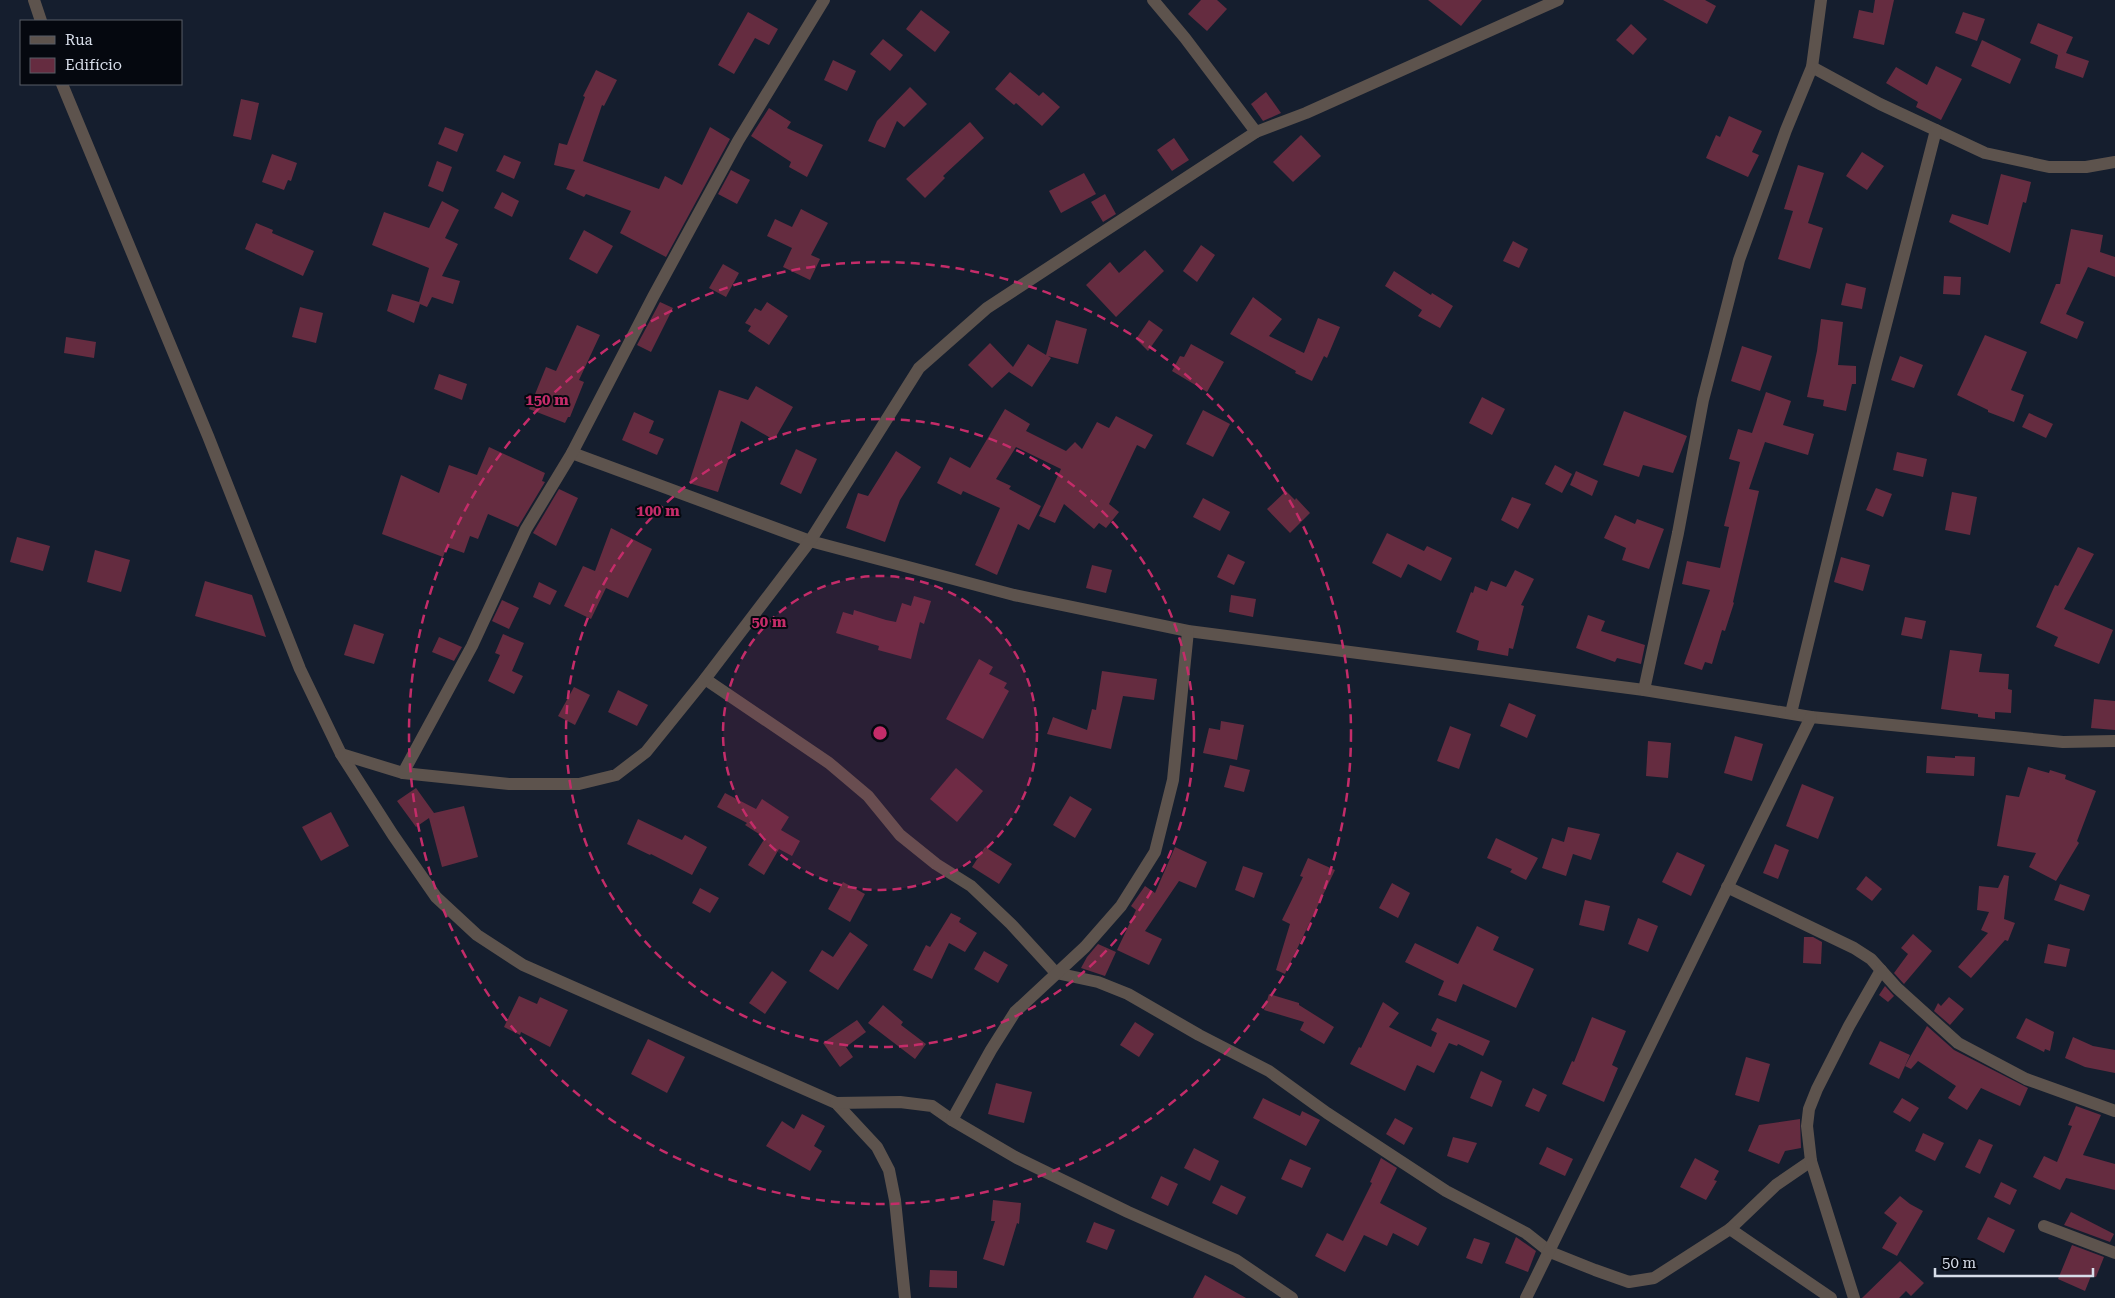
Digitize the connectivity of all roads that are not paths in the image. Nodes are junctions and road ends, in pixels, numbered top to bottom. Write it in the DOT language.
graph roads {
  1 [pos="34,0"];
  2 [pos="824,0"];
  3 [pos="1153,0"];
  4 [pos="1558,0"];
  5 [pos="1820,0"];
  6 [pos="41,20"];
  7 [pos="1812,67"];
  8 [pos="62,85"];
  9 [pos="1936,130"];
  10 [pos="1256,132"];
  11 [pos="2115,162"];
  12 [pos="572,453"];
  13 [pos="810,541"];
  14 [pos="1188,631"];
  15 [pos="705,680"];
  16 [pos="1644,690"];
  17 [pos="1791,713"];
  18 [pos="1811,716"];
  19 [pos="2115,741"];
  20 [pos="341,754"];
  21 [pos="403,773"];
  22 [pos="1727,886"];
  23 [pos="1881,970"];
  24 [pos="1056,974"];
  25 [pos="836,1103"];
  26 [pos="2115,1111"];
  27 [pos="952,1120"];
  28 [pos="1810,1162"];
  29 [pos="2044,1226"];
  30 [pos="1730,1229"];
  31 [pos="1550,1252"];
  32 [pos="2115,1253"];
  33 [pos="905,1298"];
  34 [pos="1292,1298"];
  35 [pos="1526,1298"];
  36 [pos="1831,1298"];
  37 [pos="1854,1298"];
  1 -- 6 [label="street"];
  2 -- 12 [label="street"];
  3 -- 10 [label="street"];
  4 -- 10 [label="street"];
  5 -- 7 [label="street"];
  7 -- 9 [label="street"];
  7 -- 16 [label="street"];
  8 -- 20 [label="street"];
  9 -- 11 [label="street"];
  9 -- 17 [label="street"];
  10 -- 13 [label="street"];
  12 -- 13 [label="street"];
  12 -- 21 [label="street"];
  13 -- 14 [label="street"];
  13 -- 15 [label="street"];
  14 -- 16 [label="street"];
  14 -- 24 [label="street"];
  15 -- 21 [label="street"];
  15 -- 24 [label="street"];
  16 -- 17 [label="street"];
  17 -- 18 [label="street"];
  18 -- 19 [label="street"];
  18 -- 22 [label="street"];
  20 -- 21 [label="street"];
  20 -- 25 [label="street"];
  22 -- 23 [label="street"];
  22 -- 31 [label="street"];
  23 -- 26 [label="street"];
  23 -- 28 [label="street"];
  24 -- 27 [label="street"];
  24 -- 31 [label="street"];
  25 -- 27 [label="street"];
  25 -- 33 [label="street"];
  27 -- 34 [label="street"];
  28 -- 30 [label="street"];
  28 -- 37 [label="street"];
  29 -- 32 [label="street"];
  30 -- 31 [label="street"];
  30 -- 36 [label="street"];
  31 -- 35 [label="street"];
}
